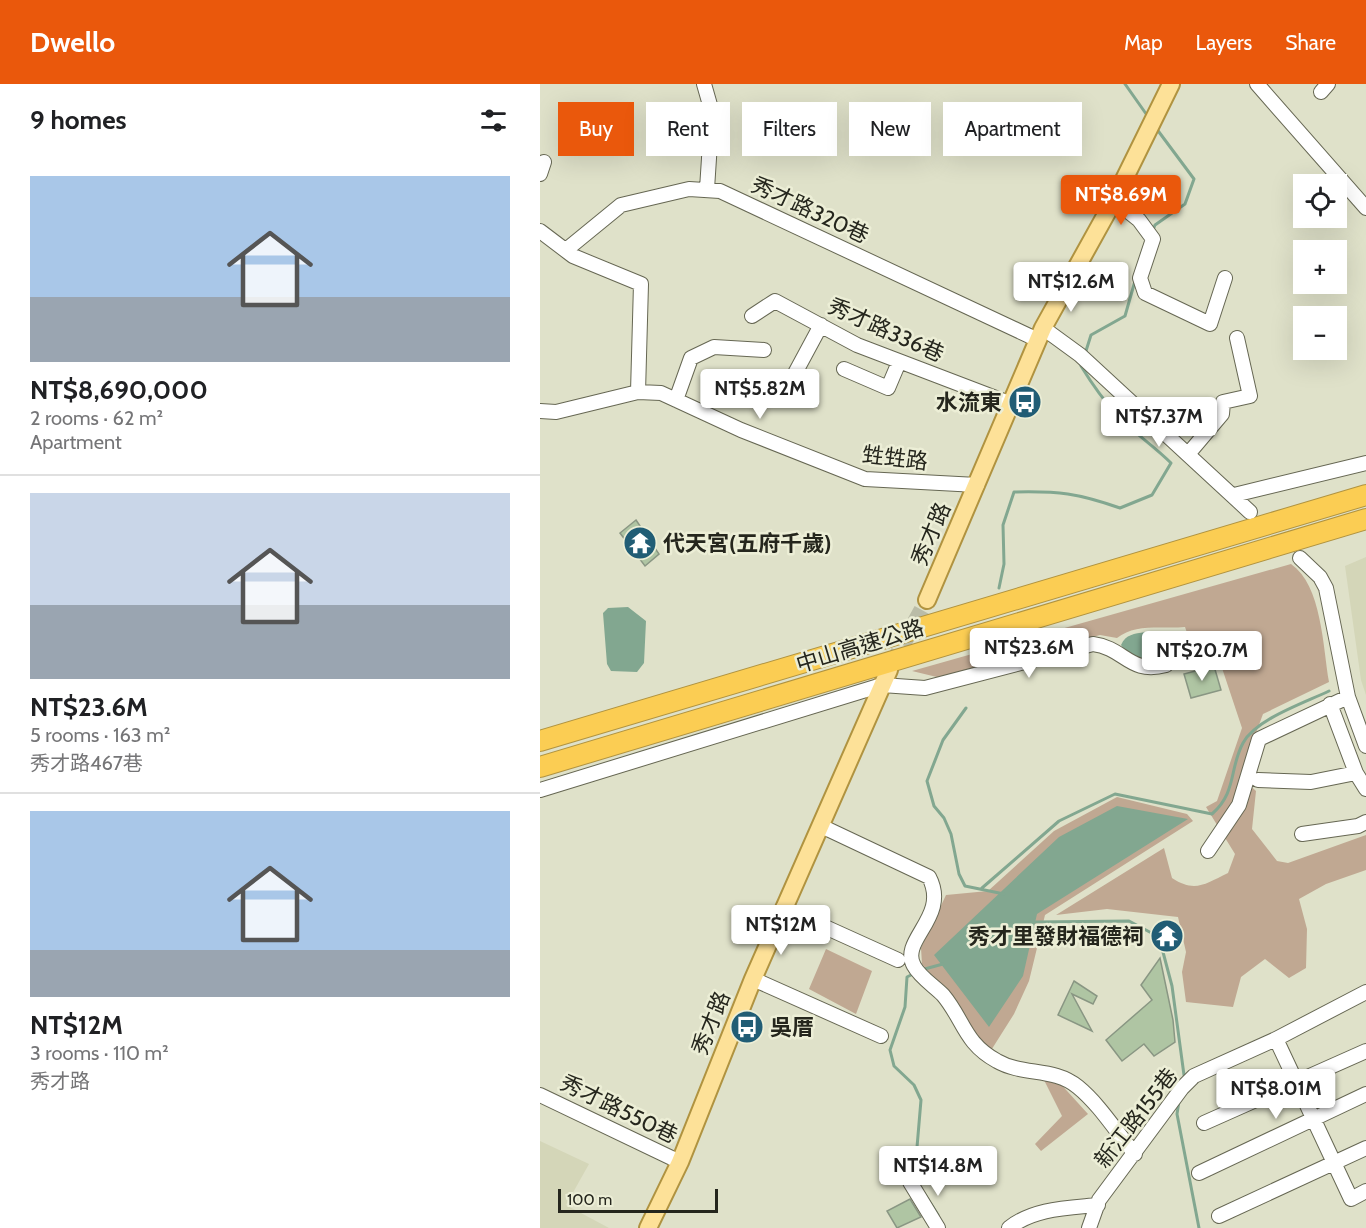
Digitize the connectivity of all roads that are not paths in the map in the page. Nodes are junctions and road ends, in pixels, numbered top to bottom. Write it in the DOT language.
graph roads {
  1 [pos="704,84"];
  2 [pos="1171,84"];
  3 [pos="1257,84"];
  4 [pos="707,189"];
  5 [pos="1114,200"];
  6 [pos="1366,208"];
  7 [pos="540,231"];
  8 [pos="566,250"];
  9 [pos="1225,278"];
  10 [pos="752,316"];
  11 [pos="821,326"];
  12 [pos="1040,334"];
  13 [pos="1237,338"];
  14 [pos="764,350"];
  15 [pos="899,362"];
  16 [pos="844,369"];
  17 [pos="786,390"];
  18 [pos="638,392"];
  19 [pos="676,400"];
  20 [pos="1009,403"];
  21 [pos="540,411"];
  22 [pos="1189,453"];
  23 [pos="1366,463"];
  24 [pos="977,485"];
  25 [pos="1234,495"];
  26 [pos="1366,495"];
  27 [pos="1250,512"];
  28 [pos="1366,519"];
  29 [pos="1300,558"];
  30 [pos="927,600"];
  31 [pos="1166,665"];
  32 [pos="886,677"];
  33 [pos="1348,697"];
  34 [pos="1330,704"];
  35 [pos="540,741"];
  36 [pos="1366,746"];
  37 [pos="540,767"];
  38 [pos="1356,773"];
  39 [pos="1258,780"];
  40 [pos="1366,789"];
  41 [pos="540,790"];
  42 [pos="1366,822"];
  43 [pos="821,826"];
  44 [pos="1302,834"];
  45 [pos="1208,851"];
  46 [pos="783,908"];
  47 [pos="898,960"];
  48 [pos="753,979"];
  49 [pos="1366,992"];
  50 [pos="881,1036"];
  51 [pos="1276,1039"];
  52 [pos="1366,1051"];
  53 [pos="1297,1084"];
  54 [pos="1366,1094"];
  55 [pos="540,1095"];
  56 [pos="1314,1120"];
  57 [pos="1204,1123"];
  58 [pos="1366,1148"];
  59 [pos="1135,1154"];
  60 [pos="680,1162"];
  61 [pos="1334,1165"];
  62 [pos="1199,1173"];
  63 [pos="910,1182"];
  64 [pos="1366,1191"];
  65 [pos="1098,1205"];
  66 [pos="1219,1216"];
  67 [pos="648,1228"];
  68 [pos="938,1228"];
  69 [pos="1009,1228"];
  70 [pos="1089,1228"];
  1 -- 4 [label="street"];
  2 -- 5 [label="main road, 秀才路"];
  3 -- 6 [label="street"];
  4 -- 8 [label="street, 秀才路320巷"];
  4 -- 12 [label="street, 秀才路320巷"];
  5 -- 9 [label="street"];
  5 -- 12 [label="main road, 秀才路"];
  7 -- 8 [label="street"];
  8 -- 18 [label="street"];
  10 -- 11 [label="street, 秀才路336巷"];
  11 -- 15 [label="street, 秀才路336巷"];
  11 -- 17 [label="street"];
  12 -- 20 [label="main road, 秀才路"];
  12 -- 22 [label="street, 秀才路320巷"];
  13 -- 22 [label="street"];
  14 -- 19 [label="street"];
  15 -- 16 [label="street"];
  15 -- 20 [label="street, 秀才路336巷"];
  18 -- 19 [label="street, 甡甡路"];
  18 -- 21 [label="street, 甡甡路"];
  19 -- 24 [label="street, 甡甡路"];
  20 -- 24 [label="main road, 秀才路"];
  22 -- 25 [label="street, 秀才路320巷"];
  23 -- 25 [label="street"];
  24 -- 30 [label="main road, 秀才路"];
  25 -- 27 [label="street, 秀才路320巷"];
  26 -- 35 [label="highway, 中山高速公路"];
  28 -- 37 [label="highway, 中山高速公路"];
  29 -- 33 [label="street"];
  31 -- 32 [label="street"];
  32 -- 41 [label="street"];
  32 -- 43 [label="main road, 秀才路"];
  33 -- 34 [label="street"];
  33 -- 36 [label="street"];
  34 -- 38 [label="street"];
  34 -- 45 [label="street"];
  38 -- 39 [label="street"];
  38 -- 40 [label="street"];
  42 -- 44 [label="street"];
  43 -- 46 [label="main road, 秀才路"];
  43 -- 59 [label="street"];
  46 -- 47 [label="street"];
  46 -- 48 [label="main road, 秀才路"];
  48 -- 50 [label="street"];
  48 -- 60 [label="main road, 秀才路"];
  49 -- 51 [label="street, 新江路155巷"];
  51 -- 53 [label="street"];
  51 -- 59 [label="street, 新江路155巷"];
  52 -- 53 [label="street"];
  53 -- 56 [label="street"];
  53 -- 57 [label="street"];
  54 -- 56 [label="street"];
  55 -- 60 [label="street, 秀才路550巷"];
  56 -- 61 [label="street"];
  56 -- 62 [label="street"];
  58 -- 61 [label="street"];
  59 -- 65 [label="street, 新江路155巷"];
  60 -- 67 [label="main road, 秀才路"];
  61 -- 64 [label="street"];
  61 -- 66 [label="street"];
  63 -- 68 [label="street"];
  65 -- 69 [label="street"];
  65 -- 70 [label="street, 新江路155巷"];
}
